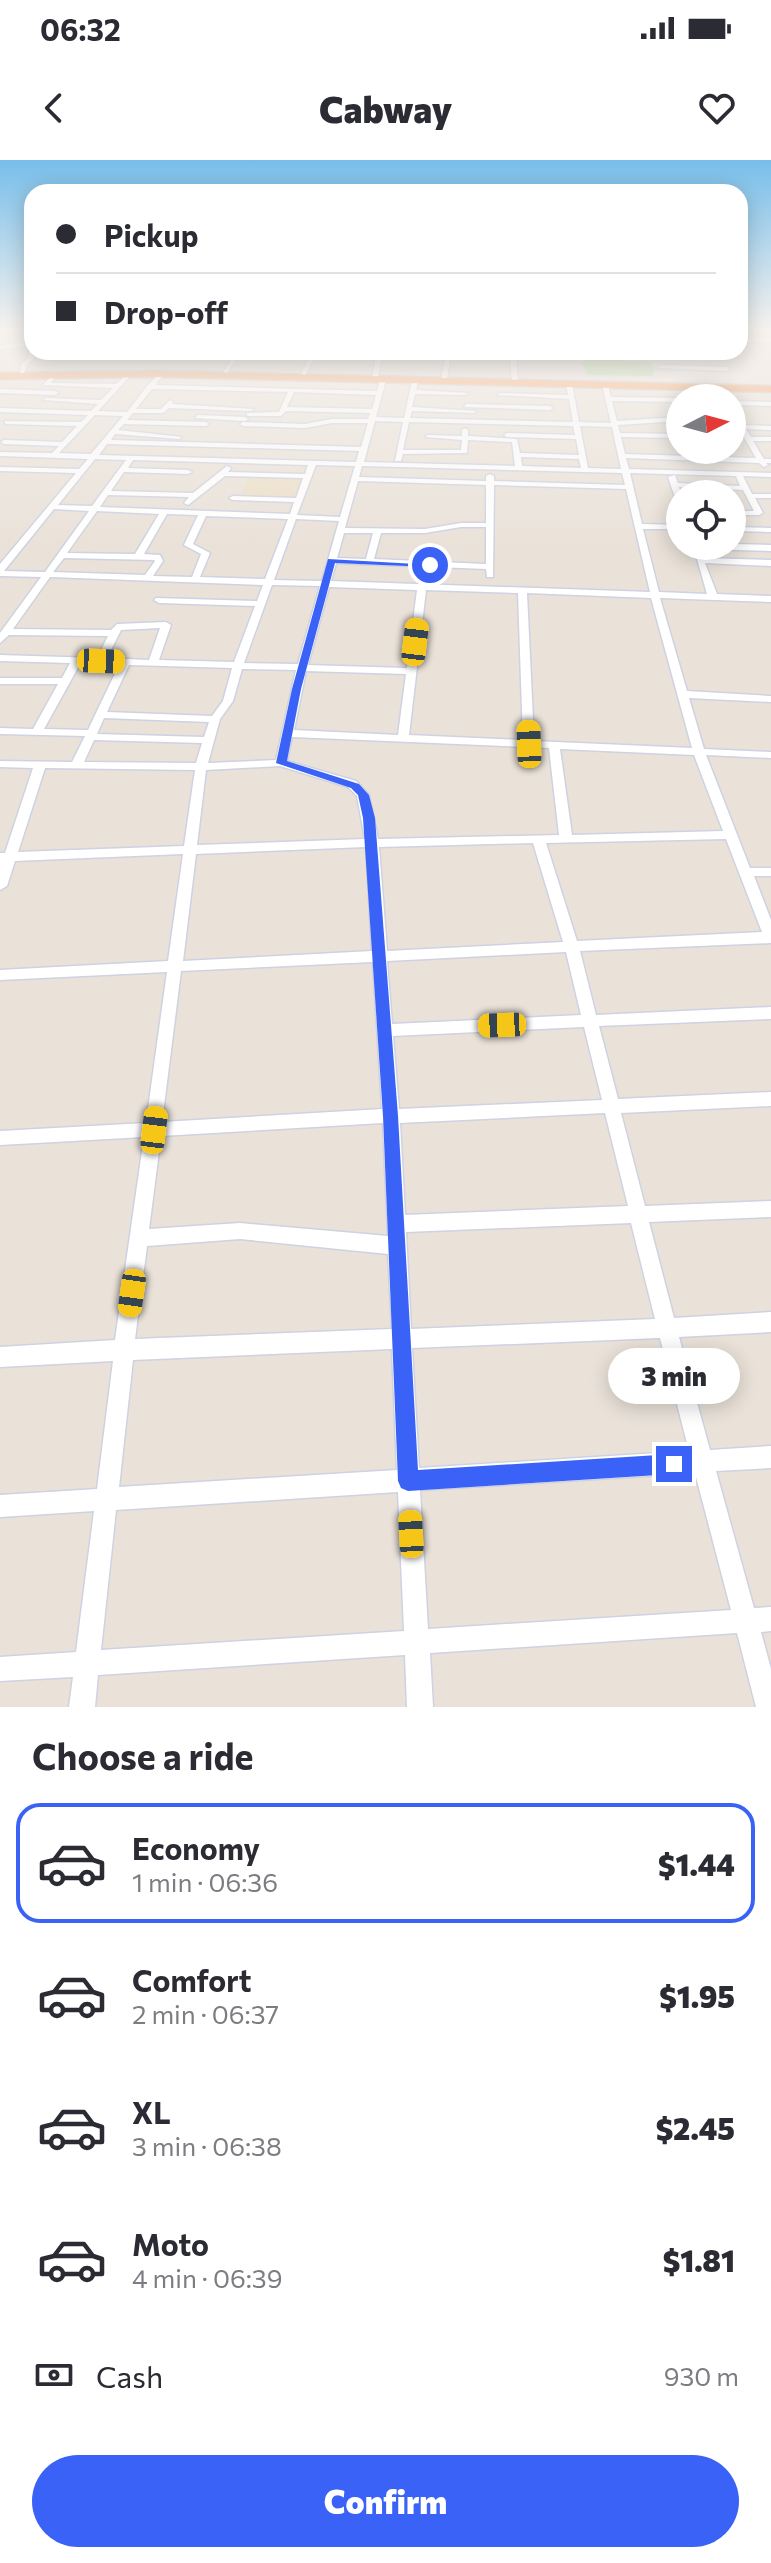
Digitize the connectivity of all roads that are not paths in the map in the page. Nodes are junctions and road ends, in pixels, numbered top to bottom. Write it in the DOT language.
graph roads {
  1 [pos="45,401"];
  2 [pos="79,401"];
  3 [pos="137,401"];
  4 [pos="170,401"];
  5 [pos="206,401"];
  6 [pos="222,401"];
  7 [pos="255,401"];
  8 [pos="287,401"];
  9 [pos="341,401"];
  10 [pos="376,401"];
  11 [pos="410,401"];
  12 [pos="472,401"];
  13 [pos="493,401"];
  14 [pos="513,401"];
  15 [pos="573,401"];
  16 [pos="609,401"];
  17 [pos="616,401"];
  18 [pos="102,402"];
  19 [pos="746,403"];
  20 [pos="760,403"];
  21 [pos="666,404"];
  22 [pos="771,404"];
  23 [pos="167,406"];
  24 [pos="179,407"];
  25 [pos="203,408"];
  26 [pos="218,408"];
  27 [pos="550,408"];
  28 [pos="284,409"];
  29 [pos="409,409"];
  30 [pos="1,410"];
  31 [pos="338,410"];
  32 [pos="516,410"];
  33 [pos="646,410"];
  34 [pos="18,411"];
  35 [pos="35,411"];
  36 [pos="479,411"];
  37 [pos="128,412"];
  38 [pos="765,412"];
  39 [pos="92,413"];
  40 [pos="575,414"];
  41 [pos="174,415"];
  42 [pos="666,415"];
  43 [pos="247,416"];
  44 [pos="371,417"];
  45 [pos="196,419"];
  46 [pos="406,420"];
  47 [pos="208,421"];
  48 [pos="332,421"];
  49 [pos="24,422"];
  50 [pos="121,422"];
  51 [pos="465,422"];
  52 [pos="481,422"];
  53 [pos="500,422"];
  54 [pos="151,423"];
  55 [pos="167,423"];
  56 [pos="517,423"];
  57 [pos="3,424"];
  58 [pos="82,424"];
  59 [pos="576,424"];
  60 [pos="273,425"];
  61 [pos="615,428"];
  62 [pos="746,428"];
  63 [pos="771,428"];
  64 [pos="746,430"];
  65 [pos="404,431"];
  66 [pos="112,432"];
  67 [pos="144,433"];
  68 [pos="160,434"];
  69 [pos="652,435"];
  70 [pos="666,436"];
  71 [pos="428,437"];
  72 [pos="499,437"];
  73 [pos="579,437"];
  74 [pos="746,437"];
  75 [pos="515,438"];
  76 [pos="465,439"];
  77 [pos="771,439"];
  78 [pos="104,442"];
  79 [pos="2,443"];
  80 [pos="64,444"];
  81 [pos="176,445"];
  82 [pos="193,445"];
  83 [pos="231,446"];
  84 [pos="263,446"];
  85 [pos="322,448"];
  86 [pos="362,449"];
  87 [pos="400,452"];
  88 [pos="518,452"];
  89 [pos="0,454"];
  90 [pos="54,455"];
  91 [pos="92,456"];
  92 [pos="624,456"];
  93 [pos="666,456"];
  94 [pos="582,457"];
  95 [pos="659,457"];
  96 [pos="131,458"];
  97 [pos="482,458"];
  98 [pos="196,459"];
  99 [pos="227,460"];
  100 [pos="746,460"];
  101 [pos="760,461"];
  102 [pos="771,461"];
  103 [pos="313,462"];
  104 [pos="358,464"];
  105 [pos="397,465"];
  106 [pos="486,467"];
  107 [pos="519,468"];
  108 [pos="0,469"];
  109 [pos="123,470"];
  110 [pos="585,470"];
  111 [pos="81,471"];
  112 [pos="627,471"];
  113 [pos="188,472"];
  114 [pos="671,473"];
  115 [pos="224,474"];
  116 [pos="245,474"];
  117 [pos="738,474"];
  118 [pos="771,475"];
  119 [pos="308,476"];
  120 [pos="354,479"];
  121 [pos="673,480"];
  122 [pos="741,480"];
  123 [pos="490,483"];
  124 [pos="630,487"];
  125 [pos="746,490"];
  126 [pos="106,493"];
  127 [pos="175,495"];
  128 [pos="193,495"];
  129 [pos="750,496"];
  130 [pos="771,496"];
  131 [pos="233,498"];
  132 [pos="300,500"];
  133 [pos="51,507"];
  134 [pos="95,509"];
  135 [pos="164,512"];
  136 [pos="183,512"];
  137 [pos="203,513"];
  138 [pos="746,513"];
  139 [pos="759,513"];
  140 [pos="771,513"];
  141 [pos="225,514"];
  142 [pos="294,517"];
  143 [pos="342,519"];
  144 [pos="490,525"];
  145 [pos="639,526"];
  146 [pos="666,527"];
  147 [pos="746,529"];
  148 [pos="339,530"];
  149 [pos="378,530"];
  150 [pos="767,530"];
  151 [pos="746,546"];
  152 [pos="771,546"];
  153 [pos="0,552"];
  154 [pos="15,552"];
  155 [pos="62,555"];
  156 [pos="138,557"];
  157 [pos="331,560"];
  158 [pos="700,560"];
  159 [pos="369,563"];
  160 [pos="771,563"];
  161 [pos="490,567"];
  162 [pos="0,572"];
  163 [pos="48,574"];
  164 [pos="148,577"];
  165 [pos="168,578"];
  166 [pos="195,579"];
  167 [pos="272,580"];
  168 [pos="326,581"];
  169 [pos="422,586"];
  170 [pos="489,587"];
  171 [pos="522,589"];
  172 [pos="655,595"];
  173 [pos="713,597"];
  174 [pos="771,599"];
  175 [pos="159,600"];
  176 [pos="262,604"];
  177 [pos="149,624"];
  178 [pos="114,633"];
  179 [pos="3,636"];
  180 [pos="0,658"];
  181 [pos="77,660"];
  182 [pos="101,661"];
  183 [pos="126,661"];
  184 [pos="153,662"];
  185 [pos="238,665"];
  186 [pos="302,667"];
  187 [pos="411,671"];
  188 [pos="0,681"];
  189 [pos="66,681"];
  190 [pos="683,694"];
  191 [pos="771,699"];
  192 [pos="101,715"];
  193 [pos="215,719"];
  194 [pos="0,731"];
  195 [pos="37,732"];
  196 [pos="286,733"];
  197 [pos="91,735"];
  198 [pos="403,738"];
  199 [pos="209,740"];
  200 [pos="529,744"];
  201 [pos="554,745"];
  202 [pos="699,752"];
  203 [pos="771,755"];
  204 [pos="281,763"];
  205 [pos="0,764"];
  206 [pos="40,765"];
  207 [pos="76,766"];
  208 [pos="201,767"];
  209 [pos="732,835"];
  210 [pos="538,839"];
  211 [pos="566,839"];
  212 [pos="372,843"];
  213 [pos="191,849"];
  214 [pos="5,857"];
  215 [pos="746,872"];
  216 [pos="771,872"];
  217 [pos="0,886"];
  218 [pos="771,938"];
  219 [pos="572,947"];
  220 [pos="379,957"];
  221 [pos="175,967"];
  222 [pos="0,975"];
  223 [pos="771,1013"];
  224 [pos="591,1021"];
  225 [pos="385,1030"];
  226 [pos="771,1099"];
  227 [pos="613,1106"];
  228 [pos="391,1116"];
  229 [pos="154,1130"];
  230 [pos="0,1138"];
  231 [pos="771,1209"];
  232 [pos="639,1214"];
  233 [pos="395,1224"];
  234 [pos="140,1238"];
  235 [pos="397,1246"];
  236 [pos="771,1322"];
  237 [pos="667,1329"];
  238 [pos="400,1339"];
  239 [pos="124,1349"];
  240 [pos="0,1357"];
  241 [pos="771,1457"];
  242 [pos="704,1463"];
  243 [pos="408,1481"];
  244 [pos="107,1501"];
  245 [pos="0,1506"];
  246 [pos="759,1620"];
  247 [pos="417,1642"];
  248 [pos="88,1663"];
  249 [pos="0,1669"];
  250 [pos="82,1707"];
  251 [pos="420,1707"];
  252 [pos="769,1707"];
  1 -- 35 [label="street"];
  2 -- 18 [label="street"];
  3 -- 37 [label="street"];
  4 -- 23 [label="street"];
  5 -- 25 [label="street"];
  6 -- 26 [label="street"];
  7 -- 43 [label="street"];
  8 -- 28 [label="street"];
  9 -- 31 [label="street"];
  10 -- 44 [label="street"];
  11 -- 29 [label="street"];
  12 -- 36 [label="street"];
  13 -- 32 [label="street"];
  14 -- 32 [label="street"];
  15 -- 40 [label="street"];
  16 -- 61 [label="street"];
  17 -- 33 [label="street"];
  18 -- 39 [label="street"];
  19 -- 20 [label="street"];
  20 -- 22 [label="street"];
  20 -- 38 [label="street"];
  21 -- 33 [label="street"];
  23 -- 24 [label="street"];
  23 -- 37 [label="street"];
  24 -- 25 [label="street"];
  24 -- 41 [label="street"];
  25 -- 26 [label="street"];
  25 -- 45 [label="street"];
  26 -- 43 [label="street"];
  27 -- 32 [label="street"];
  28 -- 31 [label="street"];
  28 -- 43 [label="street"];
  29 -- 36 [label="street"];
  29 -- 46 [label="street"];
  30 -- 34 [label="street"];
  31 -- 44 [label="street"];
  32 -- 40 [label="street"];
  32 -- 56 [label="street"];
  33 -- 42 [label="street"];
  33 -- 61 [label="street"];
  34 -- 35 [label="street"];
  34 -- 57 [label="street"];
  35 -- 39 [label="street"];
  36 -- 52 [label="street"];
  37 -- 39 [label="street"];
  37 -- 50 [label="street"];
  39 -- 58 [label="street"];
  40 -- 59 [label="street"];
  41 -- 45 [label="street"];
  41 -- 55 [label="street"];
  43 -- 47 [label="street"];
  43 -- 60 [label="street"];
  43 -- 83 [label="street"];
  44 -- 46 [label="street"];
  44 -- 48 [label="street"];
  44 -- 86 [label="street"];
  45 -- 47 [label="street"];
  45 -- 55 [label="street"];
  46 -- 51 [label="street"];
  46 -- 65 [label="street"];
  47 -- 82 [label="street"];
  48 -- 60 [label="street"];
  48 -- 85 [label="street"];
  49 -- 57 [label="street"];
  49 -- 58 [label="street"];
  49 -- 79 [label="street"];
  50 -- 54 [label="street"];
  50 -- 66 [label="street"];
  51 -- 52 [label="street"];
  51 -- 76 [label="street"];
  52 -- 53 [label="street"];
  53 -- 56 [label="street"];
  53 -- 72 [label="street"];
  54 -- 55 [label="street"];
  54 -- 67 [label="street"];
  55 -- 68 [label="street"];
  56 -- 59 [label="street"];
  58 -- 80 [label="street"];
  59 -- 61 [label="street"];
  59 -- 73 [label="street"];
  60 -- 84 [label="street"];
  61 -- 69 [label="street"];
  61 -- 92 [label="street"];
  62 -- 63 [label="street"];
  64 -- 77 [label="street"];
  65 -- 76 [label="street"];
  65 -- 87 [label="street"];
  66 -- 67 [label="street"];
  66 -- 78 [label="street"];
  67 -- 68 [label="street"];
  68 -- 81 [label="street"];
  69 -- 70 [label="street"];
  69 -- 95 [label="street"];
  71 -- 76 [label="street"];
  72 -- 75 [label="street"];
  72 -- 76 [label="street"];
  73 -- 75 [label="street"];
  73 -- 94 [label="street"];
  74 -- 101 [label="street"];
  75 -- 88 [label="street"];
  76 -- 87 [label="street"];
  76 -- 88 [label="street"];
  78 -- 81 [label="street"];
  78 -- 91 [label="street"];
  79 -- 80 [label="street"];
  80 -- 90 [label="street"];
  81 -- 82 [label="street"];
  82 -- 83 [label="street"];
  83 -- 84 [label="street"];
  83 -- 99 [label="street"];
  84 -- 85 [label="street"];
  85 -- 86 [label="street"];
  86 -- 104 [label="street"];
  87 -- 105 [label="street"];
  88 -- 94 [label="street"];
  88 -- 107 [label="street"];
  89 -- 90 [label="street"];
  90 -- 91 [label="street"];
  91 -- 96 [label="street"];
  91 -- 111 [label="street"];
  92 -- 95 [label="street"];
  92 -- 112 [label="street"];
  93 -- 95 [label="street"];
  94 -- 110 [label="street"];
  96 -- 98 [label="street"];
  96 -- 109 [label="street"];
  97 -- 106 [label="street"];
  98 -- 99 [label="street"];
  98 -- 113 [label="street"];
  99 -- 103 [label="street"];
  99 -- 115 [label="street"];
  100 -- 101 [label="street"];
  101 -- 102 [label="street"];
  101 -- 118 [label="street"];
  103 -- 104 [label="street"];
  103 -- 119 [label="street"];
  104 -- 105 [label="street"];
  104 -- 120 [label="street"];
  105 -- 106 [label="street"];
  106 -- 107 [label="street"];
  106 -- 123 [label="street"];
  107 -- 110 [label="street"];
  108 -- 111 [label="street"];
  109 -- 113 [label="street"];
  109 -- 126 [label="street"];
  110 -- 112 [label="street"];
  111 -- 133 [label="street"];
  112 -- 114 [label="street"];
  112 -- 124 [label="street"];
  113 -- 127 [label="street"];
  114 -- 117 [label="street"];
  114 -- 121 [label="street"];
  115 -- 116 [label="street"];
  115 -- 128 [label="street"];
  116 -- 119 [label="street"];
  116 -- 131 [label="street"];
  117 -- 118 [label="street"];
  117 -- 122 [label="street"];
  119 -- 132 [label="street"];
  120 -- 123 [label="street"];
  120 -- 143 [label="street"];
  123 -- 124 [label="street"];
  123 -- 144 [label="street"];
  124 -- 145 [label="street"];
  125 -- 129 [label="street"];
  126 -- 127 [label="street"];
  126 -- 134 [label="street"];
  127 -- 128 [label="street"];
  128 -- 136 [label="street"];
  129 -- 130 [label="street"];
  129 -- 139 [label="street"];
  131 -- 132 [label="street"];
  131 -- 141 [label="street"];
  132 -- 142 [label="street"];
  133 -- 134 [label="street"];
  133 -- 154 [label="street"];
  134 -- 135 [label="street"];
  134 -- 155 [label="street"];
  135 -- 136 [label="street"];
  135 -- 156 [label="street"];
  136 -- 137 [label="street"];
  137 -- 141 [label="street"];
  137 -- 166 [label="street"];
  138 -- 139 [label="street"];
  139 -- 140 [label="street"];
  141 -- 142 [label="street"];
  142 -- 143 [label="street"];
  142 -- 167 [label="street"];
  143 -- 148 [label="street"];
  144 -- 149 [label="street"];
  144 -- 161 [label="street"];
  145 -- 146 [label="street"];
  145 -- 172 [label="street"];
  147 -- 150 [label="street"];
  148 -- 149 [label="street"];
  148 -- 157 [label="street"];
  149 -- 159 [label="street"];
  150 -- 152 [label="street"];
  151 -- 152 [label="street"];
  153 -- 154 [label="street"];
  154 -- 162 [label="street"];
  155 -- 156 [label="street"];
  155 -- 163 [label="street"];
  156 -- 164 [label="street"];
  157 -- 159 [label="street"];
  157 -- 168 [label="street"];
  158 -- 160 [label="street"];
  158 -- 173 [label="street"];
  159 -- 161 [label="street"];
  161 -- 170 [label="street"];
  162 -- 163 [label="street"];
  163 -- 164 [label="street"];
  163 -- 179 [label="street"];
  164 -- 165 [label="street"];
  165 -- 166 [label="street"];
  165 -- 175 [label="street"];
  166 -- 167 [label="street"];
  167 -- 168 [label="street"];
  167 -- 176 [label="street"];
  168 -- 169 [label="street"];
  168 -- 186 [label="street"];
  169 -- 170 [label="street"];
  169 -- 187 [label="street"];
  170 -- 171 [label="street"];
  171 -- 172 [label="street"];
  171 -- 200 [label="street"];
  172 -- 173 [label="street"];
  172 -- 190 [label="street"];
  173 -- 174 [label="street"];
  175 -- 176 [label="street"];
  175 -- 177 [label="street"];
  176 -- 185 [label="street"];
  177 -- 178 [label="street"];
  177 -- 184 [label="street"];
  178 -- 179 [label="street"];
  178 -- 182 [label="street"];
  180 -- 181 [label="street"];
  181 -- 182 [label="street"];
  181 -- 189 [label="street"];
  182 -- 183 [label="street"];
  183 -- 184 [label="street"];
  183 -- 192 [label="street"];
  184 -- 185 [label="street"];
  185 -- 186 [label="street"];
  185 -- 193 [label="street"];
  186 -- 187 [label="street"];
  186 -- 196 [label="street"];
  187 -- 198 [label="street"];
  188 -- 189 [label="street"];
  189 -- 195 [label="street"];
  190 -- 191 [label="street"];
  190 -- 202 [label="street"];
  192 -- 193 [label="street"];
  192 -- 197 [label="street"];
  193 -- 199 [label="street"];
  194 -- 195 [label="street"];
  195 -- 197 [label="street"];
  196 -- 198 [label="street"];
  196 -- 204 [label="street"];
  197 -- 199 [label="street"];
  197 -- 207 [label="street"];
  198 -- 200 [label="street"];
  199 -- 208 [label="street"];
  200 -- 201 [label="street"];
  201 -- 202 [label="street"];
  201 -- 211 [label="street"];
  202 -- 203 [label="street"];
  202 -- 209 [label="street"];
  204 -- 208 [label="street"];
  204 -- 212 [label="street"];
  205 -- 206 [label="street"];
  206 -- 207 [label="street"];
  206 -- 214 [label="street"];
  207 -- 208 [label="street"];
  208 -- 213 [label="street"];
  209 -- 211 [label="street"];
  209 -- 215 [label="street"];
  210 -- 211 [label="street"];
  210 -- 212 [label="street"];
  210 -- 219 [label="street"];
  212 -- 213 [label="street"];
  212 -- 220 [label="street"];
  213 -- 214 [label="street"];
  213 -- 221 [label="street"];
  214 -- 217 [label="street"];
  215 -- 216 [label="street"];
  215 -- 218 [label="street"];
  218 -- 219 [label="street"];
  219 -- 220 [label="street"];
  219 -- 224 [label="street"];
  220 -- 221 [label="street"];
  220 -- 225 [label="street"];
  221 -- 222 [label="street"];
  221 -- 229 [label="street"];
  223 -- 224 [label="street"];
  224 -- 225 [label="street"];
  224 -- 227 [label="street"];
  225 -- 228 [label="street"];
  226 -- 227 [label="street"];
  227 -- 228 [label="street"];
  227 -- 232 [label="street"];
  228 -- 229 [label="street"];
  228 -- 233 [label="street"];
  229 -- 230 [label="street"];
  229 -- 234 [label="street"];
  231 -- 232 [label="street"];
  232 -- 233 [label="street"];
  232 -- 237 [label="street"];
  233 -- 235 [label="street"];
  234 -- 235 [label="street"];
  234 -- 239 [label="street"];
  235 -- 238 [label="street"];
  236 -- 237 [label="street"];
  237 -- 238 [label="street"];
  237 -- 242 [label="street"];
  238 -- 239 [label="street"];
  238 -- 243 [label="street"];
  239 -- 240 [label="street"];
  239 -- 244 [label="street"];
  241 -- 242 [label="street"];
  242 -- 243 [label="street"];
  242 -- 246 [label="street"];
  243 -- 244 [label="street"];
  243 -- 247 [label="street"];
  244 -- 245 [label="street"];
  244 -- 248 [label="street"];
  246 -- 247 [label="street"];
  246 -- 252 [label="street"];
  247 -- 248 [label="street"];
  247 -- 251 [label="street"];
  248 -- 249 [label="street"];
  248 -- 250 [label="street"];
}
